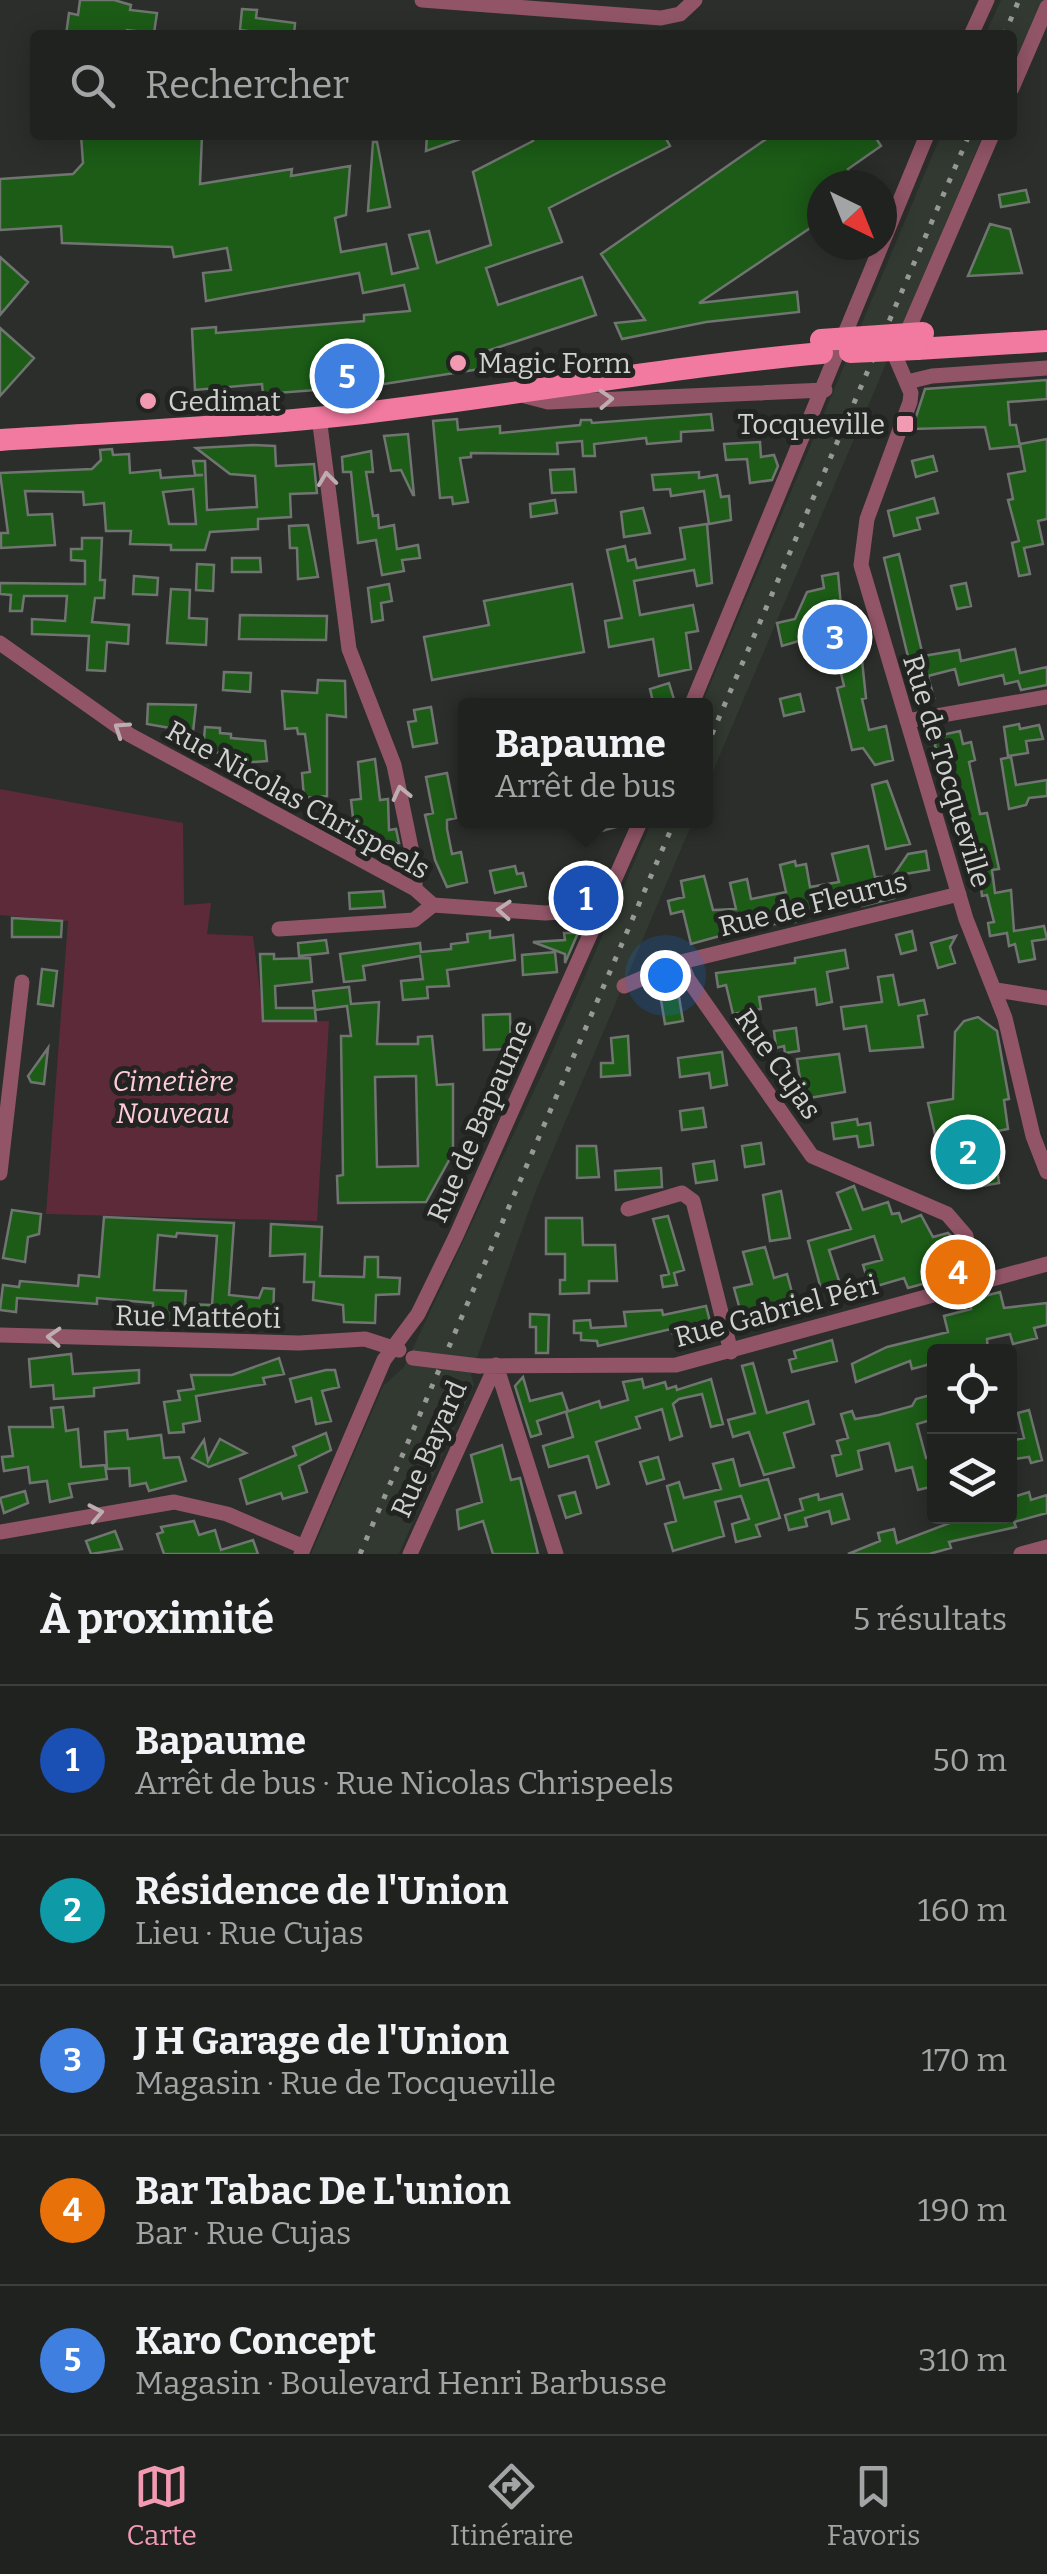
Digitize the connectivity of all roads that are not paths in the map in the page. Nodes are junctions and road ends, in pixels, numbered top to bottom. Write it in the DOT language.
graph roads {
  1 [pos="422,0"];
  2 [pos="695,0"];
  3 [pos="987,0"];
  4 [pos="1047,6"];
  5 [pos="973,30"];
  6 [pos="1017,76"];
  7 [pos="924,140"];
  8 [pos="990,140"];
  9 [pos="1047,330"];
  10 [pos="920,341"];
  11 [pos="1047,341"];
  12 [pos="821,347"];
  13 [pos="1047,368"];
  14 [pos="907,382"];
  15 [pos="825,390"];
  16 [pos="510,391"];
  17 [pos="319,417"];
  18 [pos="0,429"];
  19 [pos="0,440"];
  20 [pos="0,643"];
  21 [pos="1047,697"];
  22 [pos="695,698"];
  23 [pos="908,721"];
  24 [pos="637,828"];
  25 [pos="415,890"];
  26 [pos="959,894"];
  27 [pos="433,905"];
  28 [pos="601,910"];
  29 [pos="279,929"];
  30 [pos="681,962"];
  31 [pos="22,982"];
  32 [pos="624,986"];
  33 [pos="996,990"];
  34 [pos="1047,998"];
  35 [pos="1047,1172"];
  36 [pos="0,1173"];
  37 [pos="628,1209"];
  38 [pos="1047,1264"];
  39 [pos="976,1284"];
  40 [pos="0,1335"];
  41 [pos="394,1348"];
  42 [pos="731,1352"];
  43 [pos="496,1365"];
  44 [pos="0,1532"];
  45 [pos="1047,1547"];
  46 [pos="302,1550"];
  47 [pos="410,1554"];
  48 [pos="556,1554"];
  49 [pos="1021,1554"];
  1 -- 2 [label="street"];
  3 -- 5 [label="street"];
  4 -- 6 [label="street"];
  7 -- 15 [label="street"];
  8 -- 14 [label="street, Rue de Tocqueville"];
  9 -- 10 [label="main road"];
  10 -- 11 [label="main road"];
  10 -- 12 [label="main road, bridge"];
  12 -- 16 [label="main road"];
  12 -- 18 [label="main road"];
  13 -- 14 [label="street"];
  14 -- 23 [label="street, Rue de Tocqueville"];
  16 -- 15 [label="street, one-way"];
  15 -- 22 [label="street"];
  16 -- 17 [label="main road"];
  17 -- 19 [label="main road"];
  25 -- 17 [label="street, one-way"];
  25 -- 20 [label="street, Rue Nicolas Chrispeels, one-way"];
  21 -- 23 [label="street"];
  23 -- 26 [label="street, Rue de Tocqueville"];
  24 -- 28 [label="street, Rue de Bapaume"];
  25 -- 27 [label="street, Rue Nicolas Chrispeels"];
  26 -- 30 [label="street, Rue de Fleurus"];
  26 -- 33 [label="street, Rue de Tocqueville"];
  28 -- 27 [label="street, Rue Nicolas Chrispeels, one-way"];
  27 -- 29 [label="street"];
  28 -- 41 [label="street, Rue de Bapaume"];
  30 -- 32 [label="street, Rue de Fleurus"];
  30 -- 39 [label="street, Rue Cujas"];
  31 -- 36 [label="street"];
  33 -- 34 [label="street"];
  33 -- 35 [label="street, Rue de Tocqueville"];
  37 -- 42 [label="street"];
  38 -- 39 [label="street, Rue Gabriel Péri"];
  39 -- 42 [label="street, Rue Gabriel Péri"];
  41 -- 40 [label="street, Rue Mattéoti, one-way"];
  41 -- 43 [label="street, Rue Gabriel Péri, bridge"];
  41 -- 46 [label="street, Rue de Bapaume"];
  42 -- 43 [label="street, Rue Gabriel Péri"];
  43 -- 47 [label="street, Rue Bayard"];
  43 -- 48 [label="street"];
  44 -- 46 [label="street, one-way"];
  45 -- 49 [label="street"];
}
